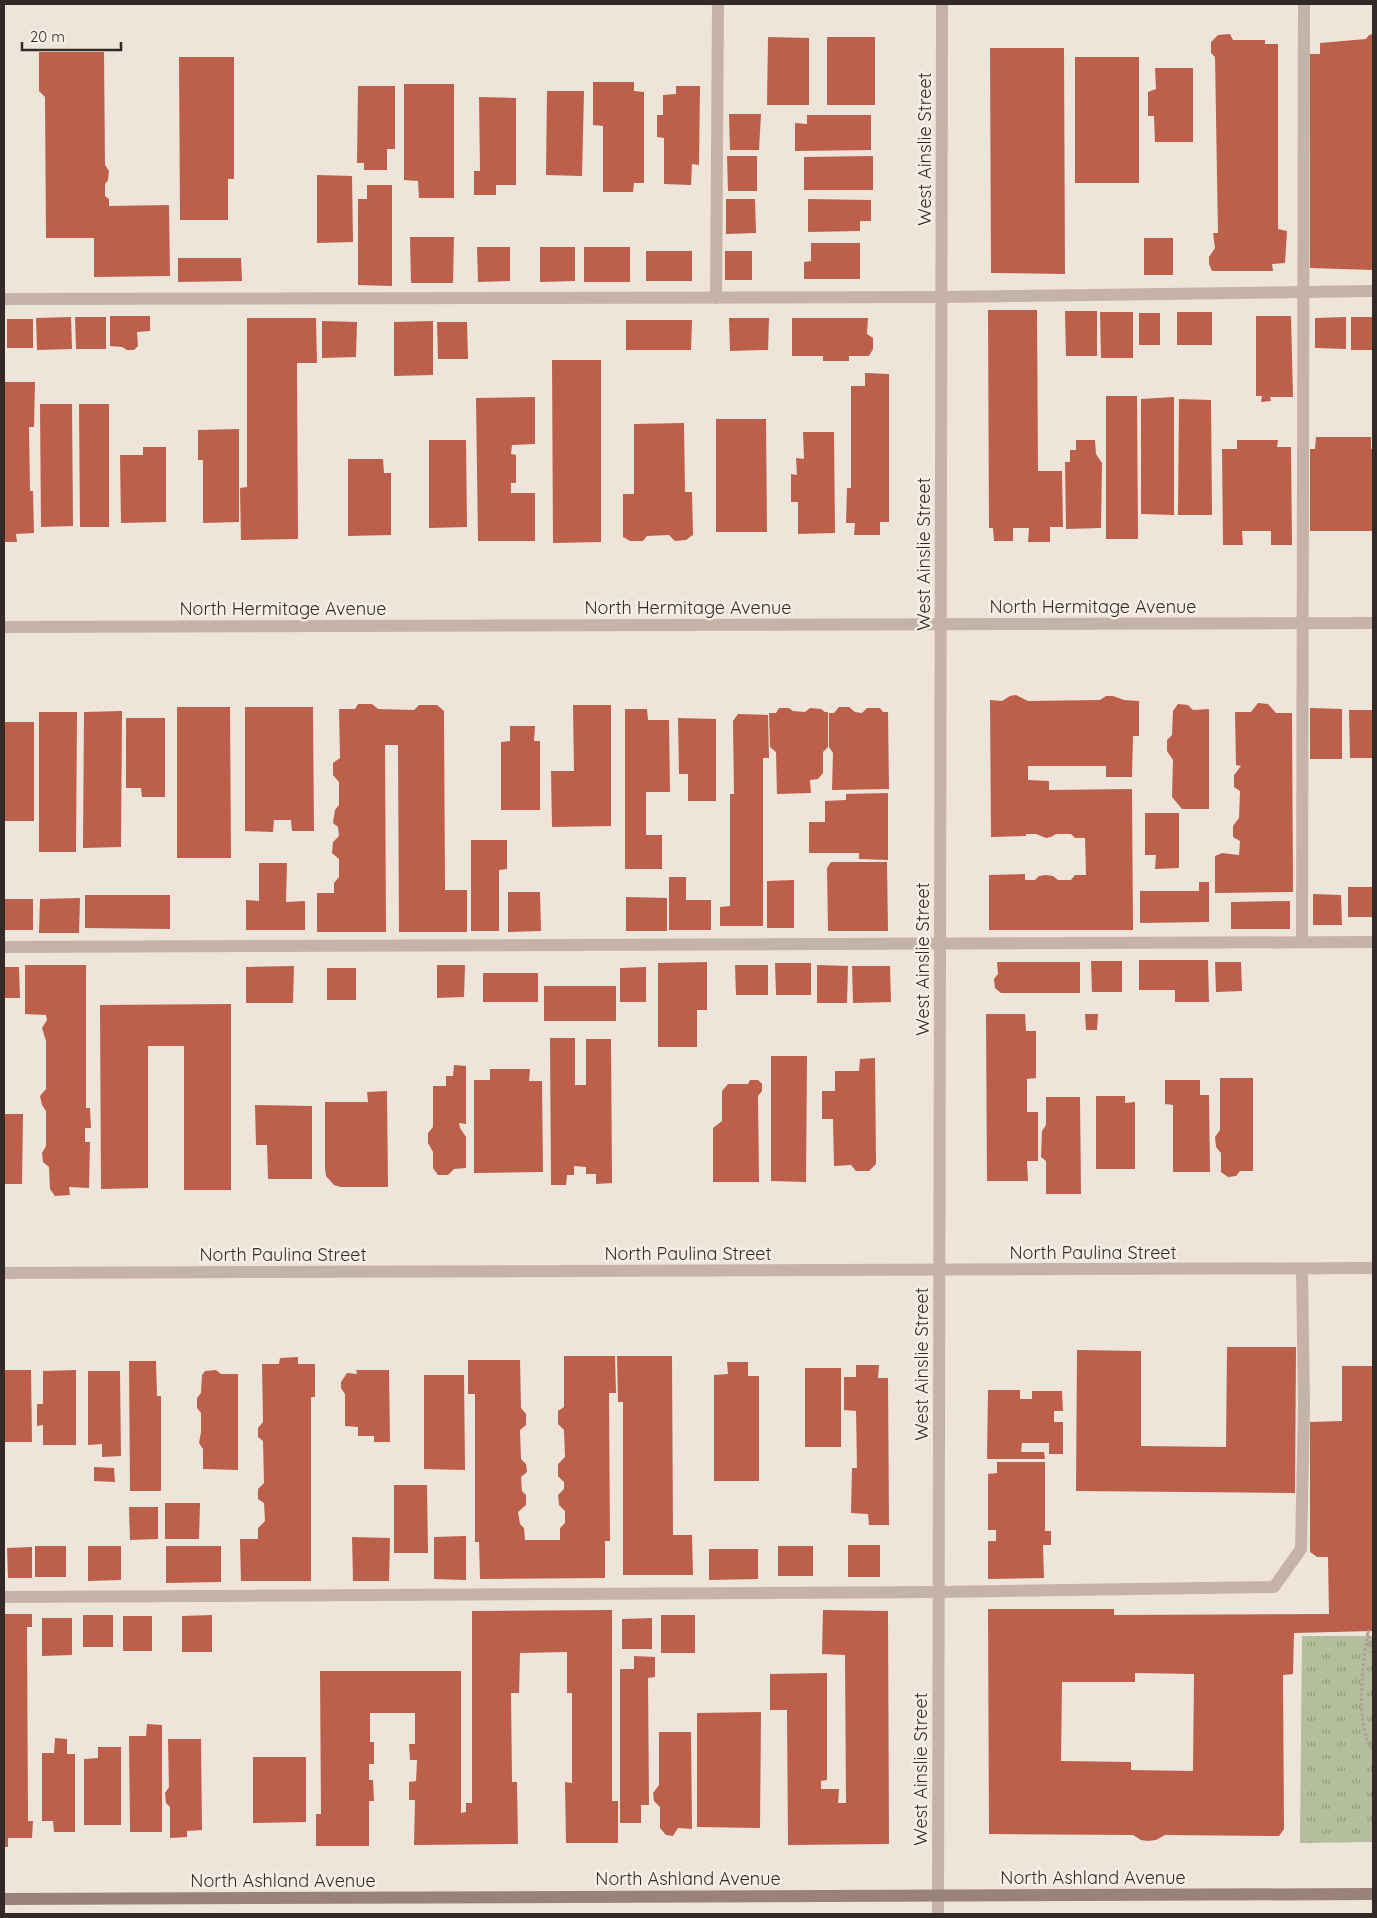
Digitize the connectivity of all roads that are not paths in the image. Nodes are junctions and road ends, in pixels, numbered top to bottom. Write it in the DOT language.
graph roads {
  1 [pos="718,4"];
  2 [pos="942,4"];
  3 [pos="1304,4"];
  4 [pos="1303,291"];
  5 [pos="1373,291"];
  6 [pos="942,297"];
  7 [pos="716,298"];
  8 [pos="4,300"];
  9 [pos="1302,623"];
  10 [pos="1373,623"];
  11 [pos="940,624"];
  12 [pos="4,627"];
  13 [pos="940,942"];
  14 [pos="1302,942"];
  15 [pos="1373,942"];
  16 [pos="4,948"];
  17 [pos="1373,1268"];
  18 [pos="1302,1269"];
  19 [pos="939,1270"];
  20 [pos="4,1273"];
  21 [pos="938,1592"];
  22 [pos="4,1597"];
  23 [pos="938,1894"];
  24 [pos="1373,1894"];
  25 [pos="4,1899"];
  26 [pos="938,1914"];
  1 -- 7 [label="street"];
  2 -- 6 [label="street, West Ainslie Street"];
  3 -- 4 [label="street"];
  4 -- 5 [label="street"];
  4 -- 6 [label="street"];
  4 -- 9 [label="street"];
  6 -- 7 [label="street"];
  6 -- 11 [label="street, West Ainslie Street"];
  7 -- 8 [label="street"];
  9 -- 10 [label="street, North Hermitage Avenue"];
  9 -- 11 [label="street, North Hermitage Avenue"];
  9 -- 14 [label="street"];
  11 -- 12 [label="street, North Hermitage Avenue"];
  11 -- 13 [label="street, West Ainslie Street"];
  13 -- 14 [label="street"];
  13 -- 16 [label="street"];
  13 -- 19 [label="street, West Ainslie Street"];
  14 -- 15 [label="street"];
  17 -- 18 [label="street, North Paulina Street"];
  18 -- 19 [label="street, North Paulina Street"];
  18 -- 21 [label="street"];
  19 -- 20 [label="street, North Paulina Street"];
  19 -- 21 [label="street, West Ainslie Street"];
  21 -- 22 [label="street"];
  21 -- 23 [label="street, West Ainslie Street"];
  23 -- 24 [label="main road, North Ashland Avenue"];
  23 -- 25 [label="main road, North Ashland Avenue"];
  23 -- 26 [label="street, West Ainslie Street"];
}
